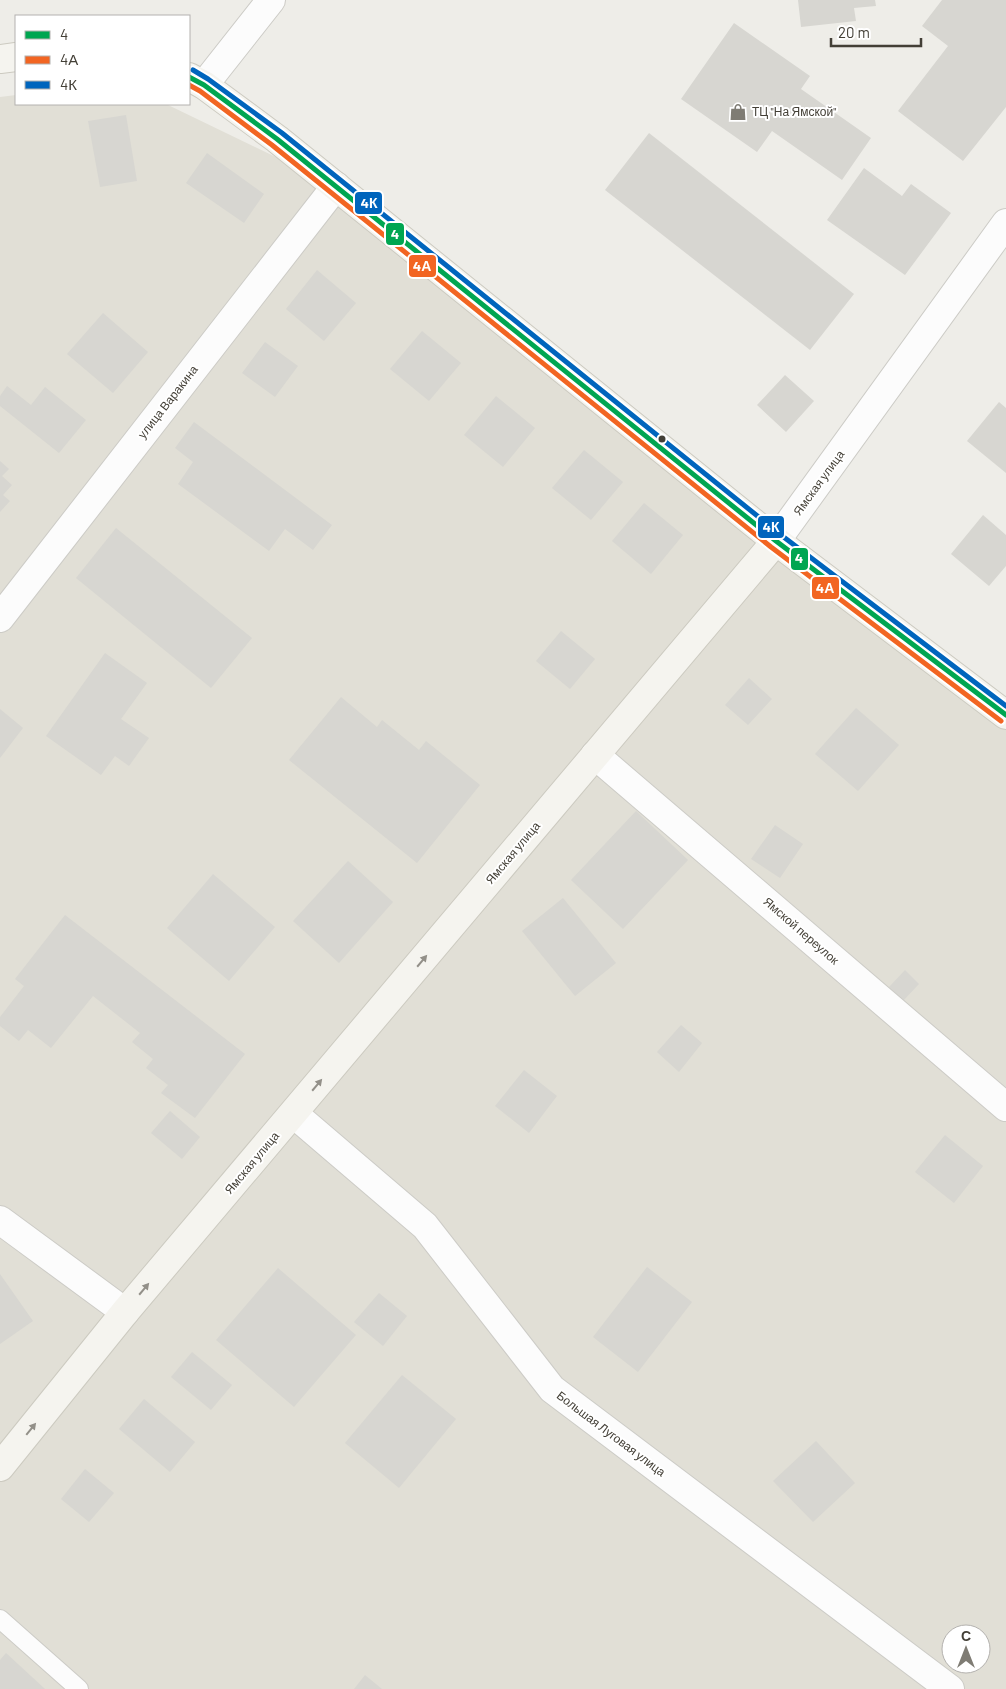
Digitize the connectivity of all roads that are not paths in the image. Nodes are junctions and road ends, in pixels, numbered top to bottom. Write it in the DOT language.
graph roads {
  1 [pos="271,0"];
  2 [pos="15,57"];
  3 [pos="0,59"];
  4 [pos="196,81"];
  5 [pos="336,186"];
  6 [pos="1006,223"];
  7 [pos="776,542"];
  8 [pos="0,618"];
  9 [pos="1006,716"];
  10 [pos="595,755"];
  11 [pos="1006,1107"];
  12 [pos="294,1114"];
  13 [pos="0,1220"];
  14 [pos="125,1312"];
  15 [pos="0,1467"];
  16 [pos="0,1619"];
  17 [pos="80,1689"];
  18 [pos="950,1689"];
  1 -- 4 [label="street"];
  2 -- 3 [label="street"];
  4 -- 5 [label="street"];
  5 -- 7 [label="street"];
  5 -- 8 [label="street, улица Варакина"];
  6 -- 7 [label="street, Ямская улица"];
  7 -- 9 [label="street"];
  7 -- 10 [label="street, Ямская улица"];
  10 -- 11 [label="street, Ямской переулок"];
  12 -- 10 [label="street, Ямская улица, one-way"];
  14 -- 12 [label="street, Ямская улица, one-way"];
  12 -- 18 [label="street, Большая Луговая улица"];
  13 -- 14 [label="street"];
  15 -- 14 [label="street, Ямская улица, one-way"];
  16 -- 17 [label="lane"];
}
